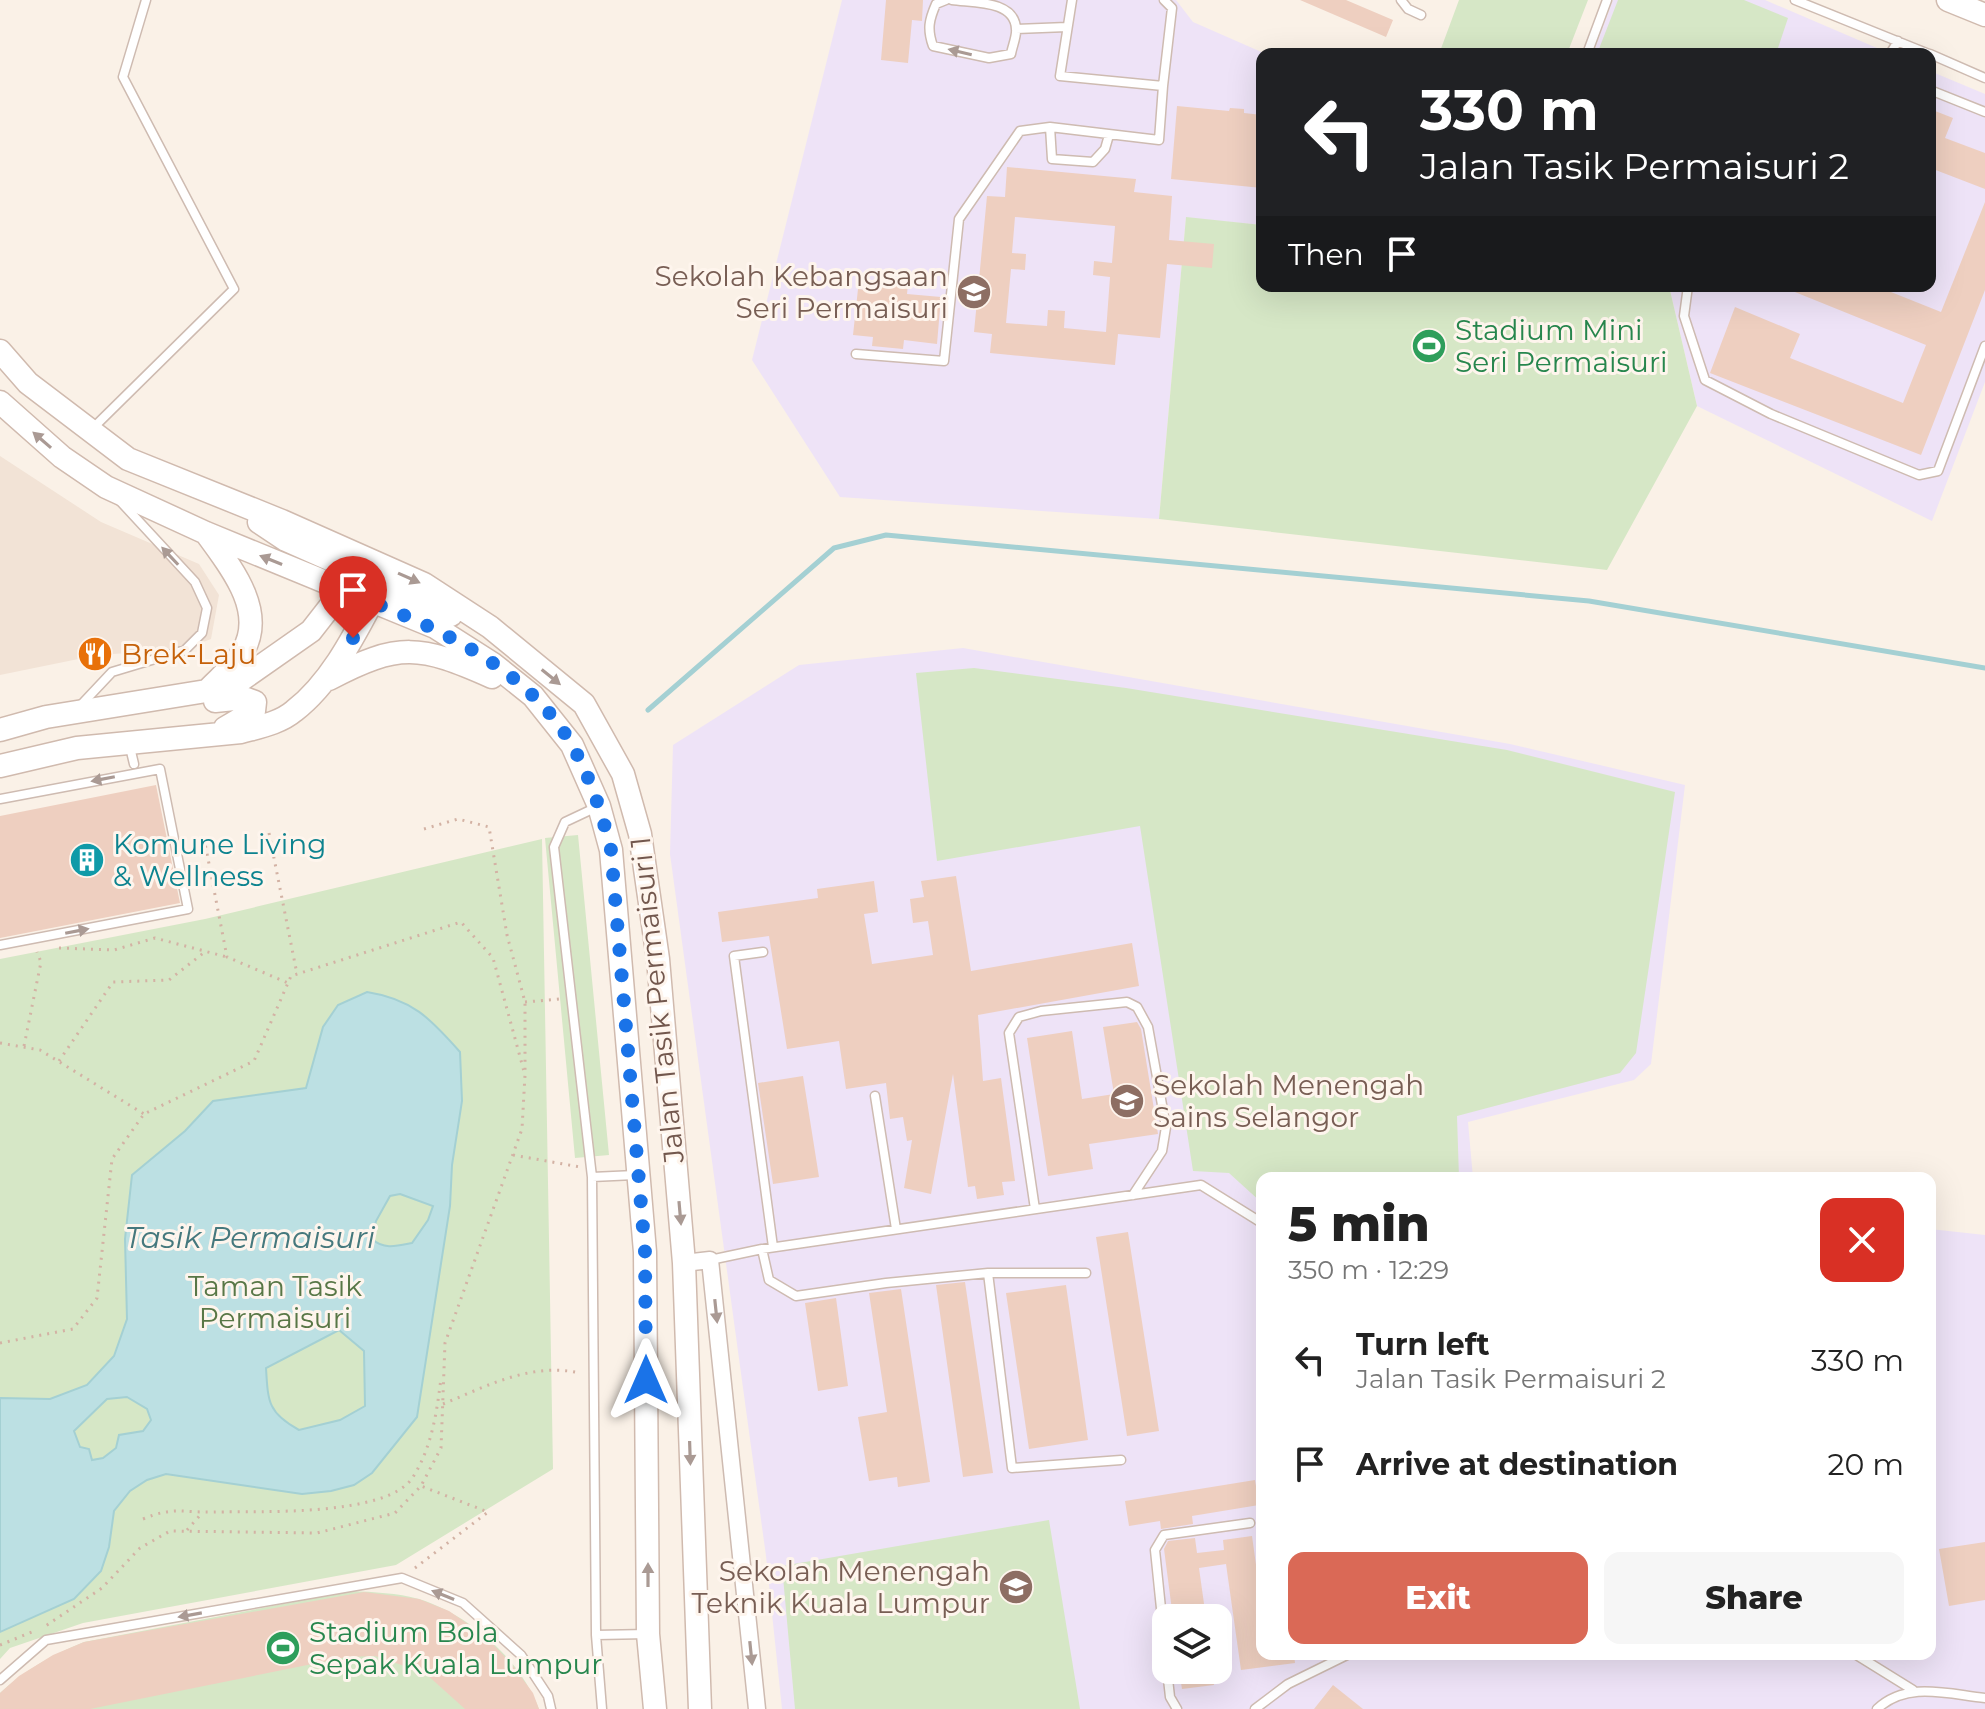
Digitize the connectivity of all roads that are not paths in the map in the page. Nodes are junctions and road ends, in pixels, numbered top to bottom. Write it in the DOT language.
graph roads {
  1 [pos="146,0"];
  2 [pos="946,0"];
  3 [pos="952,0"];
  4 [pos="1072,0"];
  5 [pos="1164,0"];
  6 [pos="1401,0"];
  7 [pos="1607,0"];
  8 [pos="1795,0"];
  9 [pos="1948,0"];
  10 [pos="1421,15"];
  11 [pos="1985,15"];
  12 [pos="1067,27"];
  13 [pos="1016,29"];
  14 [pos="1898,41"];
  15 [pos="1589,48"];
  16 [pos="1894,48"];
  17 [pos="1915,48"];
  18 [pos="1936,57"];
  19 [pos="1985,78"];
  20 [pos="1163,86"];
  21 [pos="1936,92"];
  22 [pos="1985,112"];
  23 [pos="1050,127"];
  24 [pos="1109,135"];
  25 [pos="1687,292"];
  26 [pos="1985,346"];
  27 [pos="0,351"];
  28 [pos="856,354"];
  29 [pos="0,402"];
  30 [pos="90,432"];
  31 [pos="106,487"];
  32 [pos="234,504"];
  33 [pos="206,533"];
  34 [pos="359,592"];
  35 [pos="490,627"];
  36 [pos="318,684"];
  37 [pos="206,692"];
  38 [pos="533,696"];
  39 [pos="97,709"];
  40 [pos="74,712"];
  41 [pos="0,730"];
  42 [pos="213,734"];
  43 [pos="0,766"];
  44 [pos="0,798"];
  45 [pos="599,806"];
  46 [pos="0,945"];
  47 [pos="763,952"];
  48 [pos="661,996"];
  49 [pos="624,999"];
  50 [pos="875,1096"];
  51 [pos="639,1175"];
  52 [pos="592,1177"];
  53 [pos="1133,1195"];
  54 [pos="1035,1209"];
  55 [pos="1256,1219"];
  56 [pos="896,1229"];
  57 [pos="773,1247"];
  58 [pos="762,1249"];
  59 [pos="710,1260"];
  60 [pos="684,1263"];
  61 [pos="988,1273"];
  62 [pos="1086,1273"];
  63 [pos="1121,1460"];
  64 [pos="1250,1523"];
  65 [pos="1161,1604"];
  66 [pos="648,1634"];
  67 [pos="596,1635"];
  68 [pos="1337,1660"];
  69 [pos="1865,1660"];
  70 [pos="0,1680"];
  71 [pos="1169,1684"];
  72 [pos="1914,1690"];
  73 [pos="1985,1698"];
  74 [pos="551,1709"];
  75 [pos="602,1709"];
  76 [pos="655,1709"];
  77 [pos="700,1709"];
  78 [pos="757,1709"];
  79 [pos="1177,1709"];
  80 [pos="1255,1709"];
  81 [pos="1877,1709"];
  1 -- 30 [label="lane"];
  13 -- 2 [label="lane, one-way"];
  3 -- 13 [label="lane"];
  4 -- 12 [label="lane"];
  5 -- 20 [label="lane"];
  6 -- 10 [label="lane"];
  7 -- 15 [label="lane"];
  8 -- 14 [label="lane"];
  9 -- 11 [label="main road"];
  12 -- 13 [label="lane"];
  12 -- 20 [label="lane"];
  14 -- 16 [label="lane"];
  14 -- 17 [label="lane"];
  18 -- 19 [label="lane"];
  20 -- 24 [label="lane"];
  21 -- 22 [label="lane"];
  23 -- 24 [label="lane"];
  23 -- 24 [label="lane"];
  23 -- 28 [label="lane"];
  25 -- 26 [label="lane"];
  27 -- 30 [label="main road, Jalan Tasik Permaisuri 1"];
  31 -- 29 [label="main road, Jalan Tasik Permaisuri 1, one-way"];
  30 -- 32 [label="main road, Jalan Tasik Permaisuri 1"];
  31 -- 33 [label="main road, Jalan Tasik Permaisuri 1"];
  40 -- 31 [label="lane, one-way"];
  32 -- 34 [label="main road"];
  32 -- 35 [label="main road, Jalan Tasik Permaisuri 1, one-way"];
  34 -- 33 [label="main road, Jalan Tasik Permaisuri 1, one-way"];
  33 -- 37 [label="main road"];
  34 -- 35 [label="main road"];
  34 -- 36 [label="main road"];
  34 -- 37 [label="main road"];
  34 -- 38 [label="main road, Jalan Tasik Permaisuri 1"];
  35 -- 48 [label="main road, Jalan Tasik Permaisuri 1, one-way"];
  36 -- 38 [label="main road"];
  36 -- 42 [label="main road"];
  37 -- 39 [label="main road"];
  38 -- 45 [label="main road, Jalan Tasik Permaisuri 1"];
  39 -- 40 [label="main road"];
  39 -- 42 [label="main road"];
  40 -- 41 [label="main road"];
  42 -- 43 [label="main road"];
  46 -- 44 [label="lane, one-way"];
  45 -- 49 [label="main road, Jalan Tasik Permaisuri 1"];
  45 -- 52 [label="lane"];
  47 -- 57 [label="lane"];
  48 -- 49 [label="main road"];
  48 -- 60 [label="main road, Jalan Tasik Permaisuri 1, one-way"];
  49 -- 51 [label="main road, Jalan Tasik Permaisuri 1"];
  50 -- 56 [label="lane"];
  51 -- 52 [label="lane"];
  66 -- 51 [label="main road, Jalan Tasik Permaisuri 1, one-way"];
  52 -- 67 [label="lane"];
  53 -- 54 [label="lane"];
  53 -- 54 [label="lane"];
  53 -- 55 [label="lane"];
  54 -- 56 [label="lane"];
  56 -- 57 [label="lane"];
  57 -- 58 [label="lane"];
  58 -- 59 [label="lane"];
  58 -- 61 [label="lane"];
  59 -- 60 [label="street"];
  59 -- 78 [label="street, one-way"];
  60 -- 77 [label="main road, Jalan Tasik Permaisuri 1, one-way"];
  61 -- 62 [label="lane"];
  61 -- 63 [label="lane"];
  64 -- 65 [label="lane"];
  66 -- 67 [label="lane"];
  66 -- 76 [label="main road, Jalan Tasik Permaisuri 1"];
  67 -- 75 [label="lane"];
  68 -- 80 [label="lane"];
  69 -- 72 [label="lane"];
  74 -- 70 [label="lane, one-way"];
  71 -- 79 [label="lane"];
  72 -- 73 [label="lane"];
  72 -- 81 [label="lane"];
}
